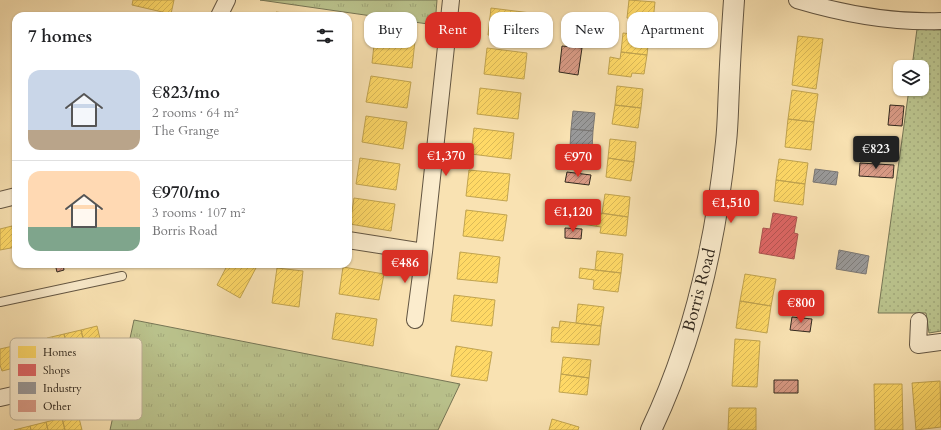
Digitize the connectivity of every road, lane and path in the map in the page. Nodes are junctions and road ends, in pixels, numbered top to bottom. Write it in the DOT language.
graph roads {
  1 [pos="227,0"];
  2 [pos="451,0"];
  3 [pos="734,0"];
  4 [pos="797,0"];
  5 [pos="221,12"];
  6 [pos="941,21"];
  7 [pos="12,197"];
  8 [pos="0,200"];
  9 [pos="352,241"];
  10 [pos="424,252"];
  11 [pos="122,276"];
  12 [pos="0,302"];
  13 [pos="414,320"];
  14 [pos="919,321"];
  15 [pos="941,342"];
  16 [pos="10,396"];
  17 [pos="0,398"];
  18 [pos="651,430"];
  1 -- 5 [label="street"];
  2 -- 10 [label="street"];
  3 -- 18 [label="street, Borris Road"];
  4 -- 6 [label="street"];
  7 -- 8 [label="street"];
  9 -- 10 [label="street"];
  10 -- 13 [label="street"];
  11 -- 12 [label="lane"];
  14 -- 15 [label="street"];
  16 -- 17 [label="street"];
}
